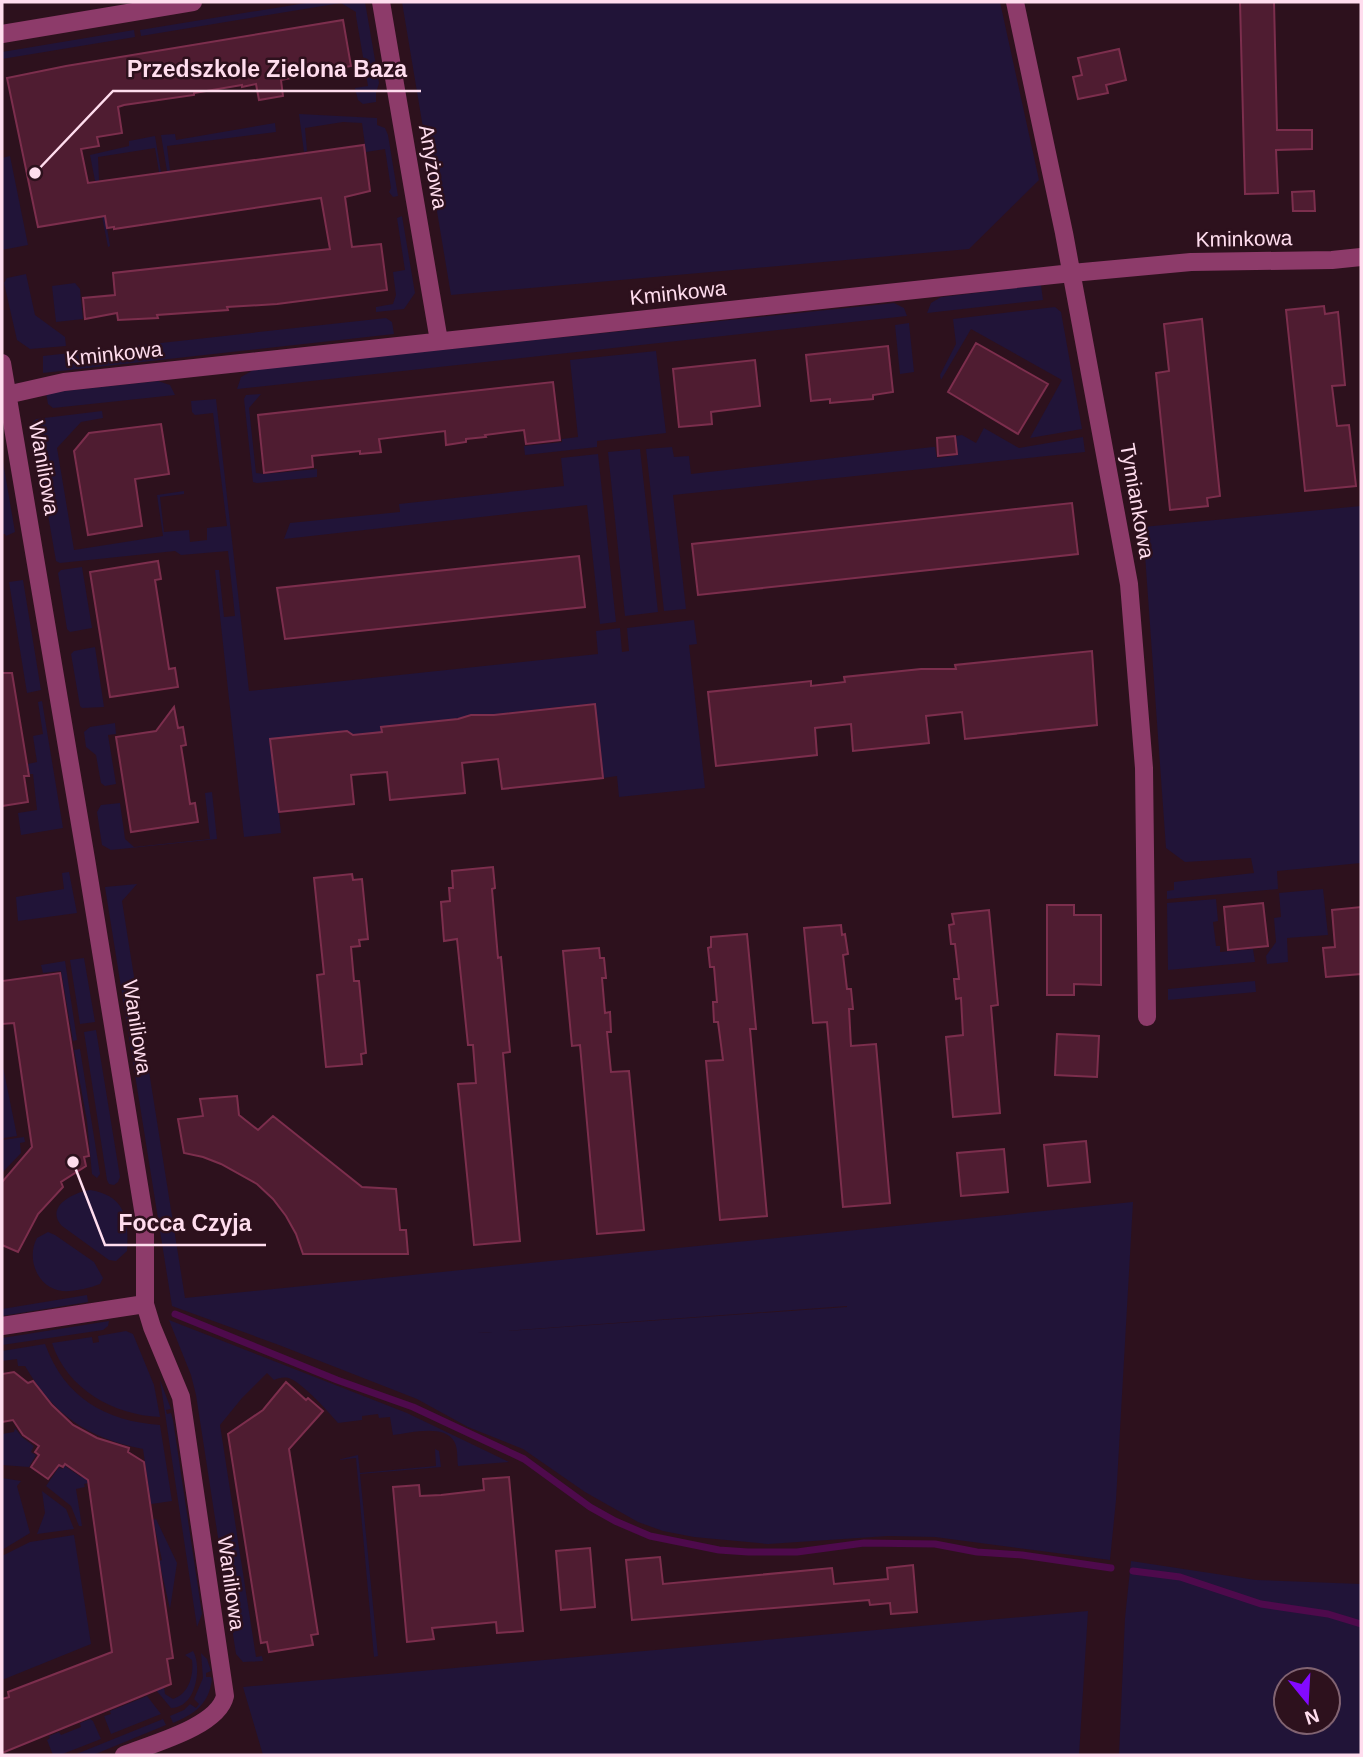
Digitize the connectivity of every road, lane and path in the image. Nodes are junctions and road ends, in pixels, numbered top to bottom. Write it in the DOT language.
graph roads {
  1 [pos="193,2"];
  2 [pos="382,2"];
  3 [pos="1015,2"];
  4 [pos="2,34"];
  5 [pos="1361,257"];
  6 [pos="1072,273"];
  7 [pos="439,341"];
  8 [pos="2,363"];
  9 [pos="5,395"];
  10 [pos="1147,1017"];
  11 [pos="145,1304"];
  12 [pos="2,1326"];
  13 [pos="124,1755"];
  1 -- 4 [label="street"];
  2 -- 7 [label="street, Anyżowa"];
  3 -- 6 [label="street, Tymiankowa"];
  5 -- 6 [label="street, Kminkowa"];
  6 -- 7 [label="street, Kminkowa"];
  6 -- 10 [label="street, Tymiankowa"];
  7 -- 9 [label="street, Kminkowa"];
  8 -- 9 [label="street, Waniliowa"];
  9 -- 11 [label="street, Waniliowa"];
  11 -- 12 [label="street"];
  11 -- 13 [label="street, Waniliowa"];
}
